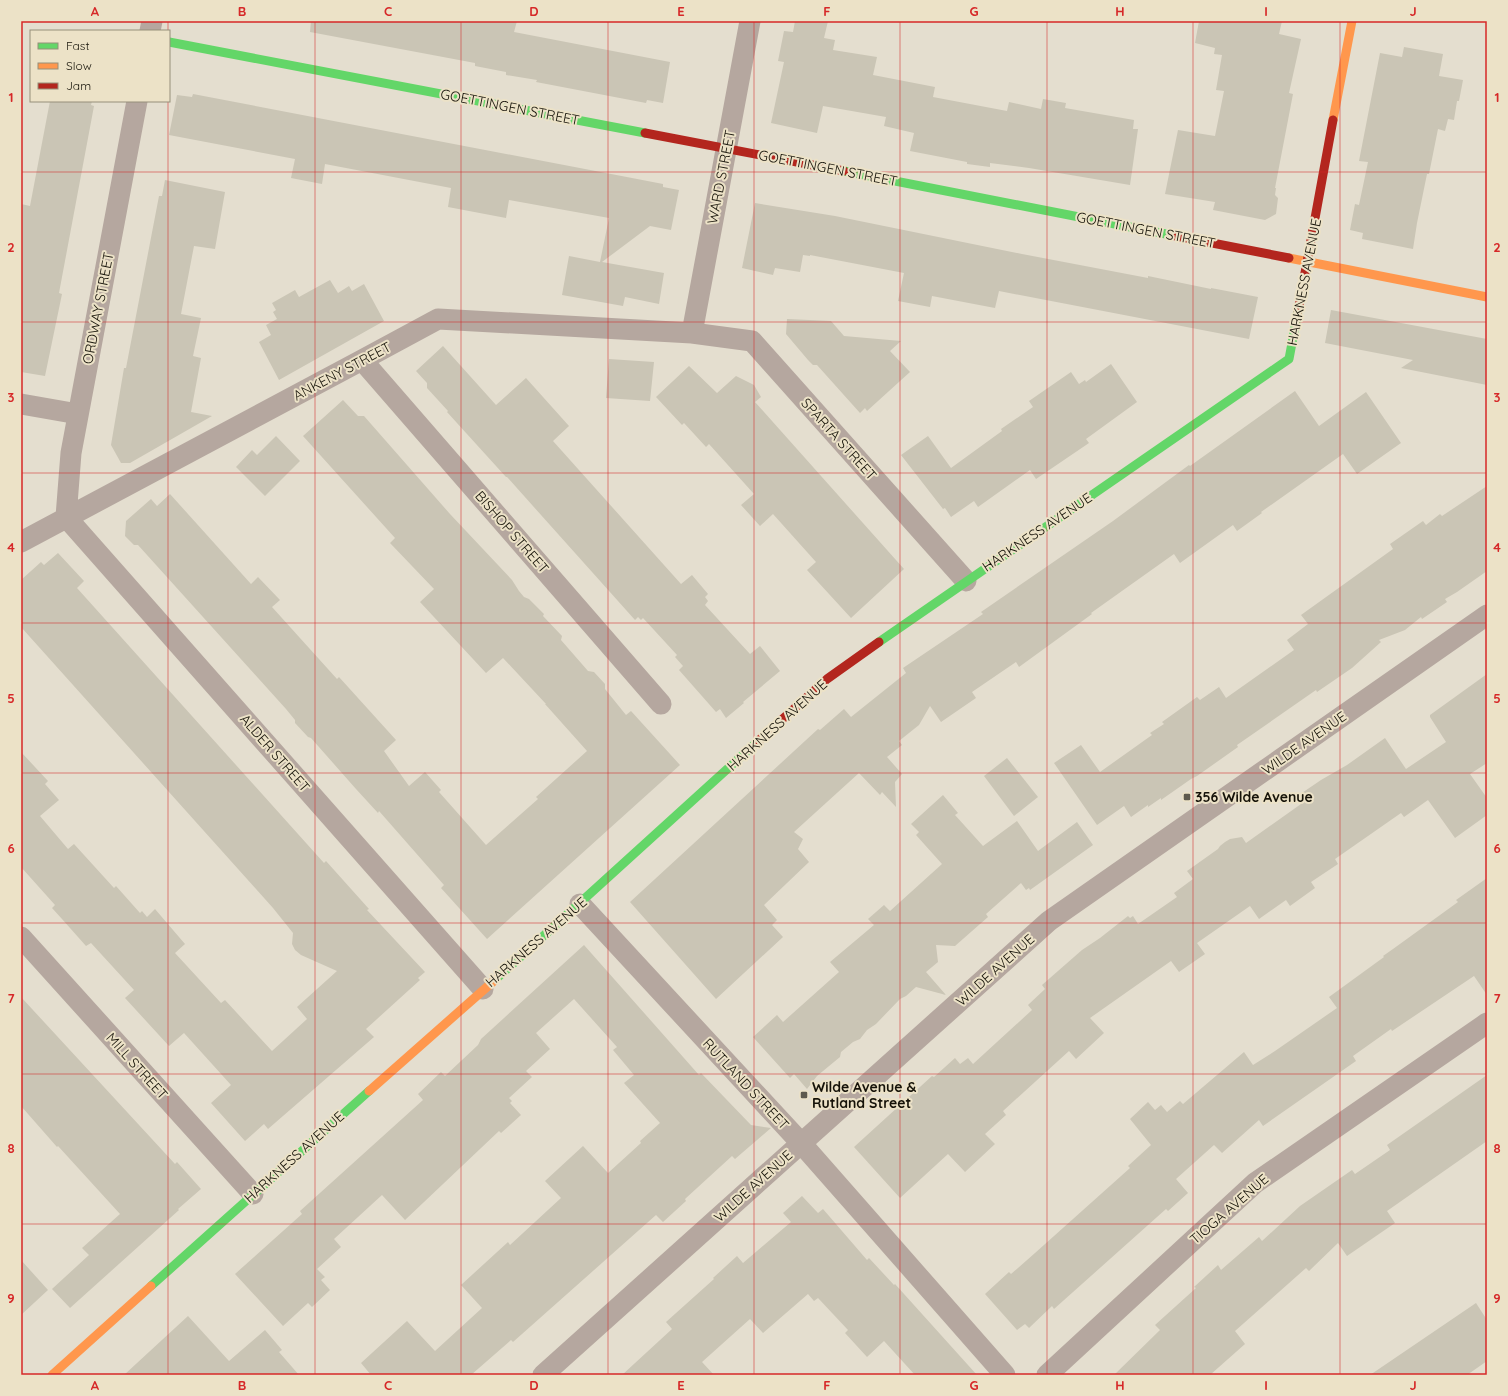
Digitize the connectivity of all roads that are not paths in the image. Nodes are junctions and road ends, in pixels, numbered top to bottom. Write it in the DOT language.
graph roads {
  1 [pos="750,21"];
  2 [pos="1352,21"];
  3 [pos="170,42"];
  4 [pos="137,102"];
  5 [pos="726,148"];
  6 [pos="1308,262"];
  7 [pos="1487,297"];
  8 [pos="692,333"];
  9 [pos="362,360"];
  10 [pos="21,404"];
  11 [pos="78,414"];
  12 [pos="66,517"];
  13 [pos="21,542"];
  14 [pos="966,581"];
  15 [pos="1487,615"];
  16 [pos="661,704"];
  17 [pos="580,904"];
  18 [pos="21,937"];
  19 [pos="483,989"];
  20 [pos="1487,1023"];
  21 [pos="801,1143"];
  22 [pos="252,1194"];
  23 [pos="52,1375"];
  24 [pos="543,1375"];
  25 [pos="1005,1375"];
  26 [pos="1047,1375"];
  1 -- 5 [label="street, WARD STREET"];
  2 -- 6 [label="street, HARKNESS AVENUE"];
  3 -- 5 [label="street, GOETTINGEN STREET"];
  4 -- 11 [label="street, ORDWAY STREET"];
  5 -- 6 [label="street, GOETTINGEN STREET"];
  5 -- 8 [label="street, WARD STREET"];
  6 -- 7 [label="street, GOETTINGEN STREET"];
  6 -- 14 [label="street, HARKNESS AVENUE"];
  8 -- 9 [label="street, ANKENY STREET"];
  8 -- 14 [label="street, SPARTA STREET"];
  9 -- 12 [label="street, ANKENY STREET"];
  9 -- 16 [label="street, BISHOP STREET"];
  10 -- 11 [label="street"];
  11 -- 12 [label="street, ORDWAY STREET"];
  12 -- 13 [label="street, ANKENY STREET"];
  12 -- 19 [label="street, ALDER STREET"];
  14 -- 17 [label="street, HARKNESS AVENUE"];
  15 -- 21 [label="street, WILDE AVENUE"];
  17 -- 19 [label="street, HARKNESS AVENUE"];
  17 -- 21 [label="street, RUTLAND STREET"];
  18 -- 22 [label="street, MILL STREET"];
  19 -- 22 [label="street, HARKNESS AVENUE"];
  20 -- 26 [label="street, TIOGA AVENUE"];
  21 -- 24 [label="street, WILDE AVENUE"];
  21 -- 25 [label="street, RUTLAND STREET"];
  22 -- 23 [label="street, HARKNESS AVENUE"];
}
